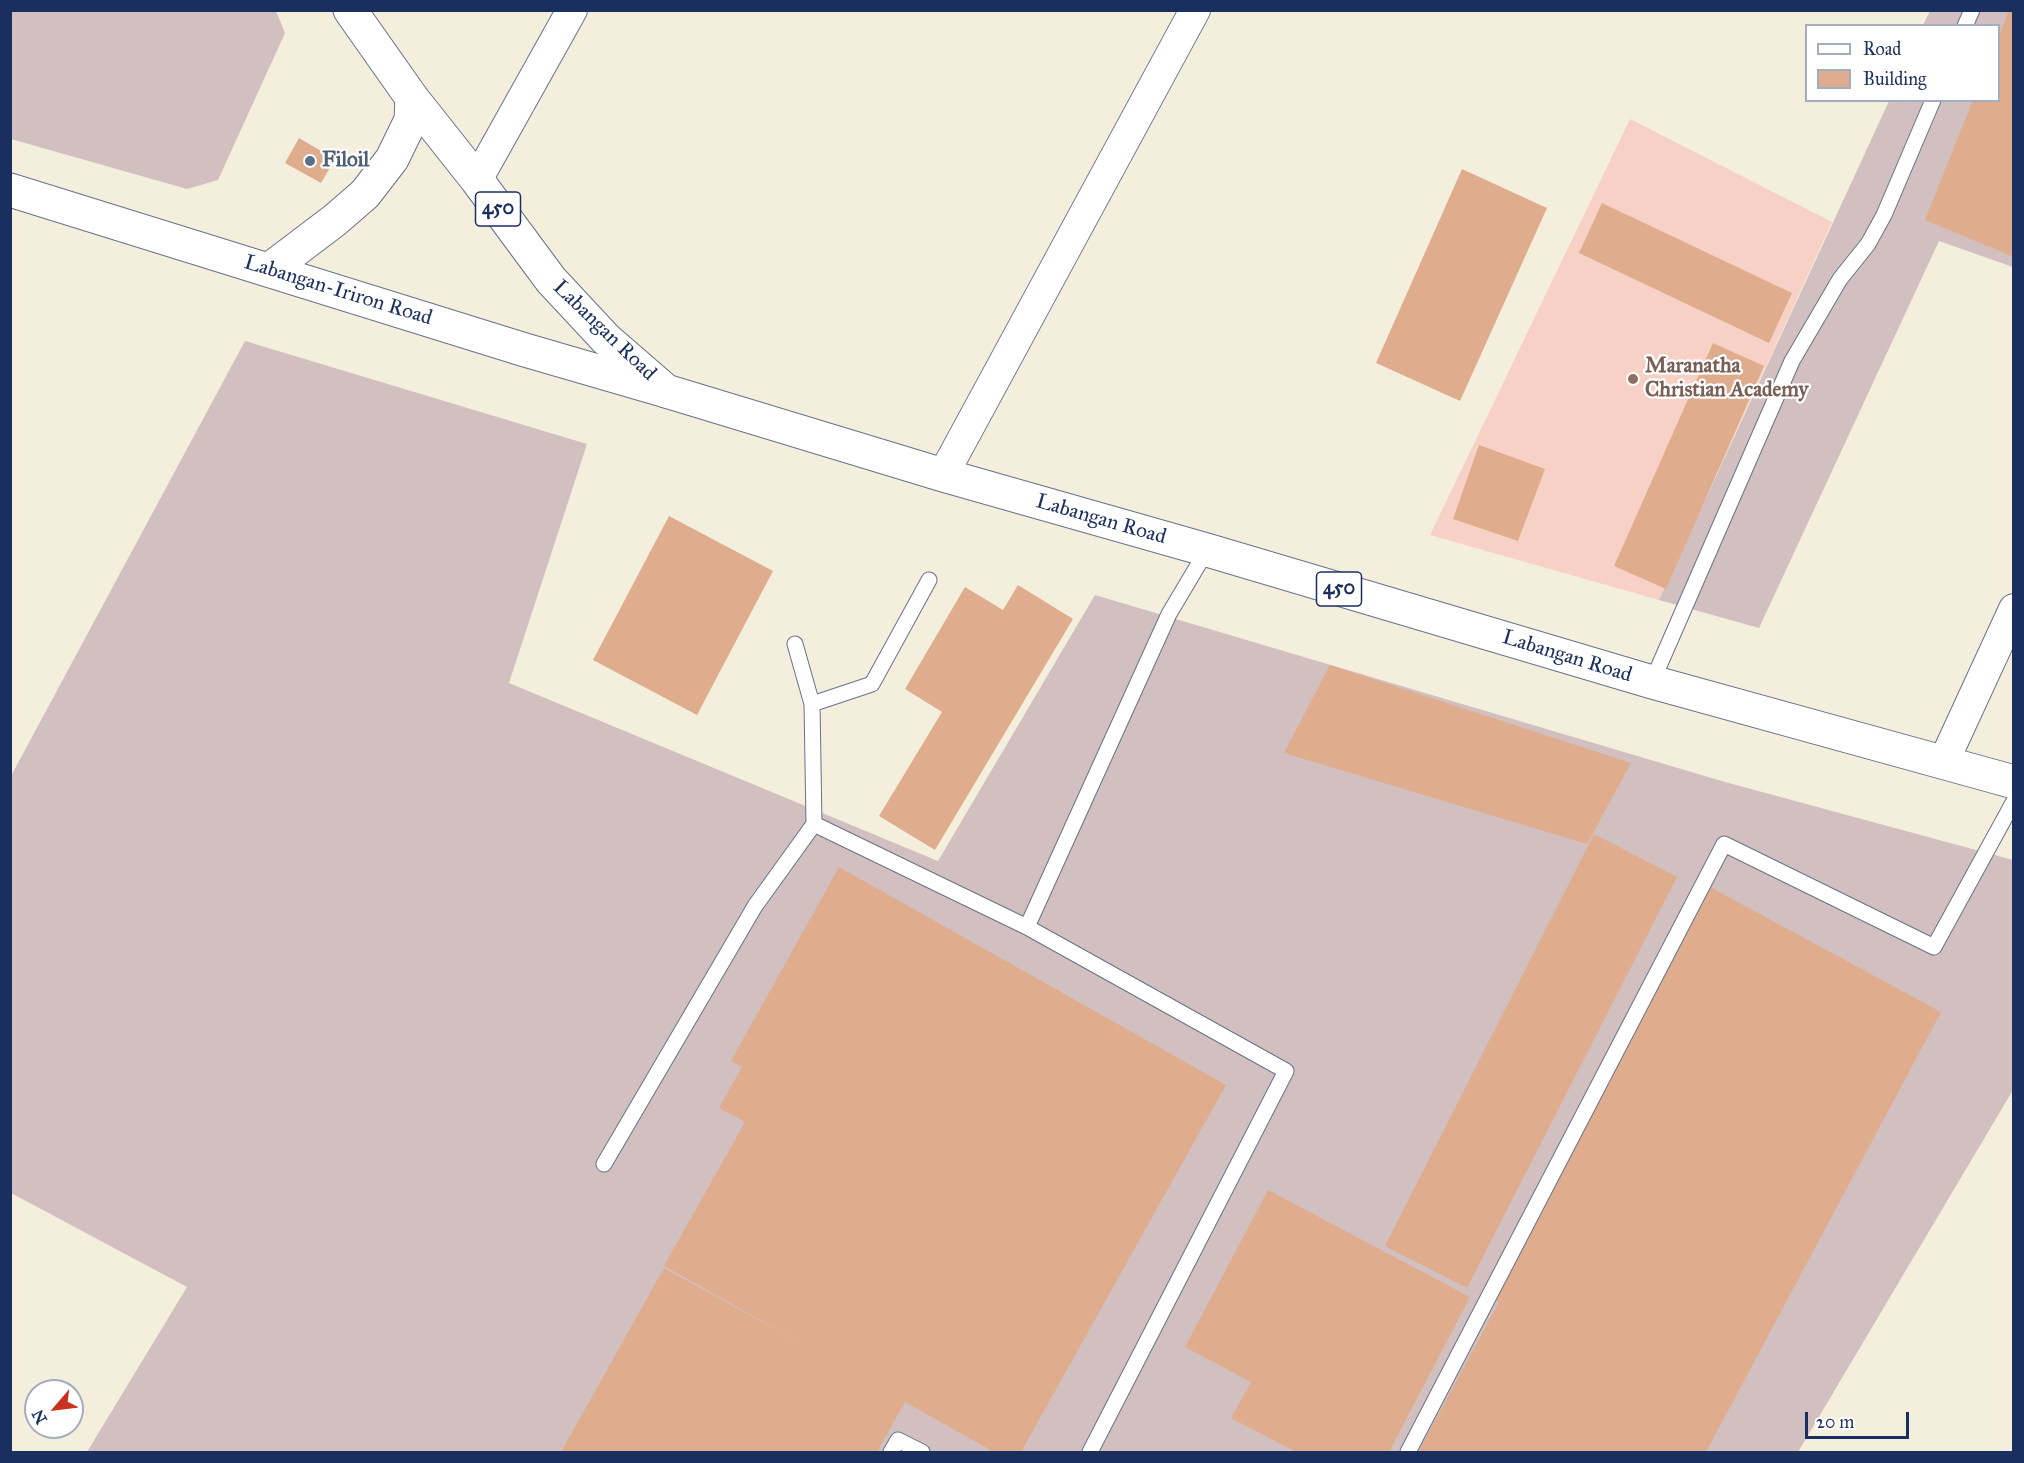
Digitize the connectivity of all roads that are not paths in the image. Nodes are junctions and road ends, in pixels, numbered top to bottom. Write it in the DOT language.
graph roads {
  1 [pos="350,10"];
  2 [pos="572,10"];
  3 [pos="1195,10"];
  4 [pos="1972,10"];
  5 [pos="1966,24"];
  6 [pos="412,98"];
  7 [pos="1932,102"];
  8 [pos="477,180"];
  9 [pos="10,190"];
  10 [pos="269,270"];
  11 [pos="666,391"];
  12 [pos="943,475"];
  13 [pos="1207,550"];
  14 [pos="929,580"];
  15 [pos="2013,609"];
  16 [pos="795,644"];
  17 [pos="1652,682"];
  18 [pos="812,704"];
  19 [pos="1944,761"];
  20 [pos="2013,782"];
  21 [pos="2013,801"];
  22 [pos="814,824"];
  23 [pos="1027,927"];
  24 [pos="604,1164"];
  25 [pos="891,1452"];
  26 [pos="922,1452"];
  27 [pos="1090,1452"];
  28 [pos="1408,1452"];
  1 -- 6 [label="main road, Labangan Road / 450"];
  2 -- 8 [label="street"];
  3 -- 12 [label="street"];
  4 -- 5 [label="lane"];
  6 -- 8 [label="main road, Labangan Road / 450"];
  6 -- 10 [label="main road"];
  7 -- 17 [label="lane"];
  8 -- 11 [label="main road, Labangan Road / 450"];
  9 -- 10 [label="main road, Labangan-Iriron Road"];
  10 -- 11 [label="main road, Labangan-Iriron Road"];
  11 -- 12 [label="main road, Labangan Road / 450"];
  12 -- 13 [label="main road, Labangan Road / 450"];
  13 -- 17 [label="main road, Labangan Road / 450"];
  13 -- 23 [label="lane"];
  14 -- 18 [label="lane"];
  15 -- 19 [label="street"];
  16 -- 18 [label="lane"];
  17 -- 19 [label="main road, Labangan Road / 450"];
  18 -- 22 [label="lane"];
  19 -- 20 [label="main road, Labangan Road / 450"];
  21 -- 28 [label="lane"];
  22 -- 23 [label="lane"];
  22 -- 24 [label="lane"];
  23 -- 27 [label="lane"];
  25 -- 26 [label="lane"];
}
